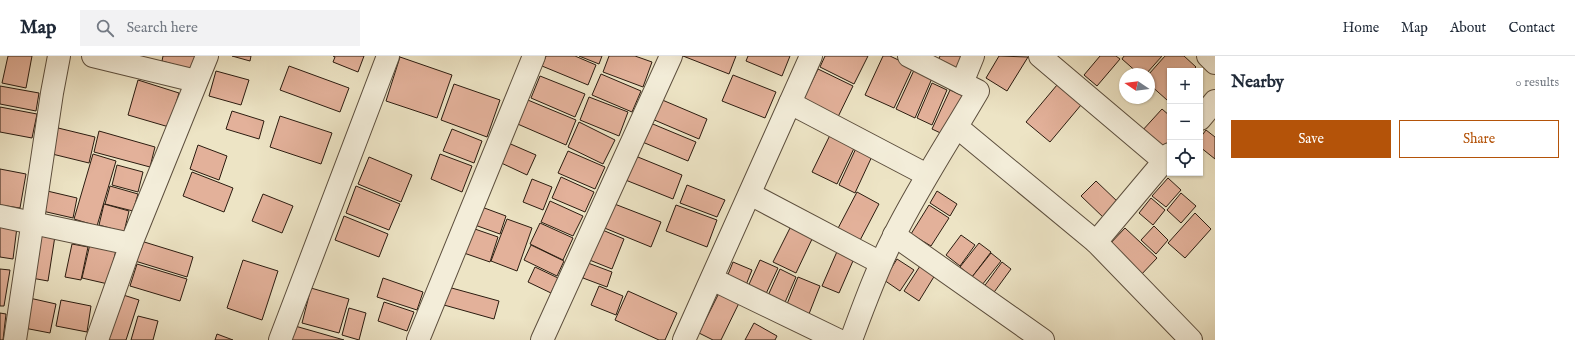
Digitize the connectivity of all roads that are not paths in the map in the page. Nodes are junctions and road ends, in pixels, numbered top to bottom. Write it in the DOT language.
graph roads {
  1 [pos="59,56"];
  2 [pos="93,56"];
  3 [pos="207,56"];
  4 [pos="388,56"];
  5 [pos="534,56"];
  6 [pos="671,56"];
  7 [pos="811,56"];
  8 [pos="909,56"];
  9 [pos="973,56"];
  10 [pos="1040,56"];
  11 [pos="1208,56"];
  12 [pos="1215,63"];
  13 [pos="196,81"];
  14 [pos="962,83"];
  15 [pos="1215,101"];
  16 [pos="790,103"];
  17 [pos="1203,115"];
  18 [pos="957,127"];
  19 [pos="1167,158"];
  20 [pos="927,175"];
  21 [pos="750,194"];
  22 [pos="0,216"];
  23 [pos="32,222"];
  24 [pos="894,235"];
  25 [pos="1096,242"];
  26 [pos="131,244"];
  27 [pos="881,263"];
  28 [pos="712,279"];
  29 [pos="15,340"];
  30 [pos="97,340"];
  31 [pos="280,340"];
  32 [pos="418,340"];
  33 [pos="542,340"];
  34 [pos="685,340"];
  35 [pos="838,340"];
  36 [pos="851,340"];
  37 [pos="1043,340"];
  38 [pos="1191,340"];
  1 -- 23 [label="street"];
  2 -- 13 [label="street"];
  3 -- 13 [label="street"];
  4 -- 31 [label="street"];
  5 -- 32 [label="street"];
  6 -- 33 [label="street"];
  7 -- 16 [label="street"];
  8 -- 14 [label="street"];
  9 -- 14 [label="street"];
  10 -- 19 [label="street"];
  11 -- 12 [label="street"];
  13 -- 26 [label="street"];
  14 -- 18 [label="street"];
  15 -- 17 [label="street"];
  16 -- 20 [label="street"];
  16 -- 21 [label="street"];
  18 -- 20 [label="street"];
  18 -- 25 [label="street"];
  19 -- 25 [label="street"];
  20 -- 24 [label="street"];
  21 -- 27 [label="street"];
  21 -- 28 [label="street"];
  22 -- 23 [label="street"];
  23 -- 26 [label="street"];
  23 -- 29 [label="street"];
  24 -- 27 [label="street"];
  24 -- 37 [label="street"];
  25 -- 38 [label="street"];
  26 -- 30 [label="street"];
  27 -- 36 [label="street"];
  28 -- 34 [label="street"];
  28 -- 35 [label="street"];
}
